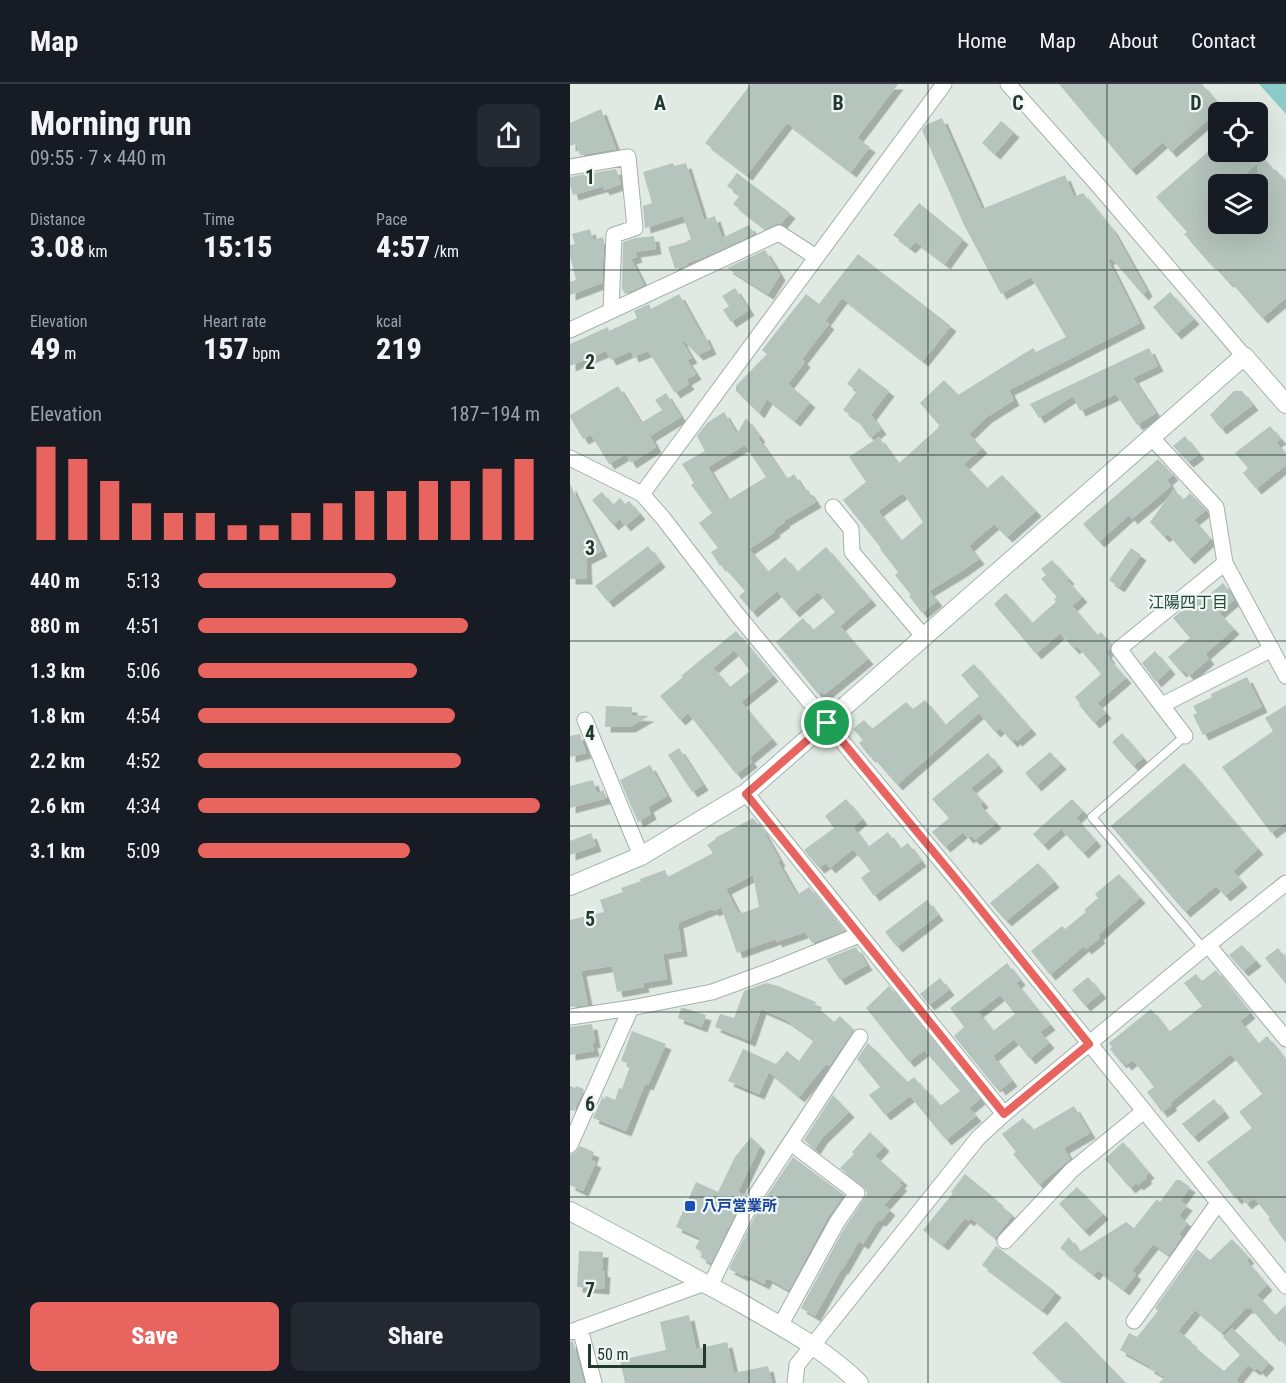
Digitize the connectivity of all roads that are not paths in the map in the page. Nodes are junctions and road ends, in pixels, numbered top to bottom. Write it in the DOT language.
graph roads {
  1 [pos="944,84"];
  2 [pos="1008,84"];
  3 [pos="570,167"];
  4 [pos="816,257"];
  5 [pos="611,311"];
  6 [pos="570,330"];
  7 [pos="1244,356"];
  8 [pos="1286,404"];
  9 [pos="1152,438"];
  10 [pos="570,458"];
  11 [pos="642,494"];
  12 [pos="832,507"];
  13 [pos="1225,563"];
  14 [pos="924,637"];
  15 [pos="1272,650"];
  16 [pos="1286,676"];
  17 [pos="1162,705"];
  18 [pos="585,720"];
  19 [pos="827,723"];
  20 [pos="1185,736"];
  21 [pos="746,794"];
  22 [pos="641,856"];
  23 [pos="1286,883"];
  24 [pos="570,886"];
  25 [pos="859,935"];
  26 [pos="1206,947"];
  27 [pos="631,1008"];
  28 [pos="570,1017"];
  29 [pos="860,1037"];
  30 [pos="1286,1039"];
  31 [pos="1089,1044"];
  32 [pos="1144,1111"];
  33 [pos="1004,1114"];
  34 [pos="791,1143"];
  35 [pos="570,1145"];
  36 [pos="1218,1203"];
  37 [pos="570,1210"];
  38 [pos="1005,1241"];
  39 [pos="707,1285"];
  40 [pos="1286,1286"];
  41 [pos="1134,1321"];
  42 [pos="780,1326"];
  43 [pos="575,1330"];
  44 [pos="813,1346"];
  45 [pos="594,1383"];
  46 [pos="795,1383"];
  47 [pos="859,1383"];
  1 -- 4 [label="street"];
  2 -- 7 [label="street"];
  3 -- 5 [label="street"];
  4 -- 5 [label="street"];
  4 -- 11 [label="street"];
  5 -- 6 [label="street"];
  7 -- 8 [label="street"];
  7 -- 9 [label="street"];
  9 -- 13 [label="street"];
  9 -- 14 [label="street"];
  10 -- 11 [label="street"];
  11 -- 19 [label="street"];
  12 -- 14 [label="street"];
  13 -- 15 [label="street"];
  13 -- 17 [label="street"];
  14 -- 19 [label="street"];
  15 -- 16 [label="street"];
  15 -- 17 [label="street"];
  17 -- 20 [label="street"];
  18 -- 22 [label="street"];
  19 -- 21 [label="street"];
  19 -- 31 [label="street"];
  20 -- 26 [label="lane"];
  21 -- 22 [label="street"];
  21 -- 25 [label="street"];
  22 -- 24 [label="street"];
  23 -- 26 [label="street"];
  25 -- 27 [label="street"];
  25 -- 33 [label="street"];
  26 -- 30 [label="street"];
  26 -- 31 [label="street"];
  27 -- 28 [label="street"];
  27 -- 35 [label="street"];
  29 -- 34 [label="street"];
  31 -- 32 [label="street"];
  31 -- 33 [label="street"];
  32 -- 36 [label="street"];
  32 -- 38 [label="street"];
  33 -- 44 [label="street"];
  34 -- 39 [label="street"];
  34 -- 42 [label="street"];
  36 -- 40 [label="street"];
  36 -- 41 [label="street"];
  37 -- 39 [label="street"];
  39 -- 42 [label="street"];
  39 -- 43 [label="street"];
  42 -- 44 [label="street"];
  43 -- 45 [label="street"];
  44 -- 46 [label="street"];
  44 -- 47 [label="street"];
}
